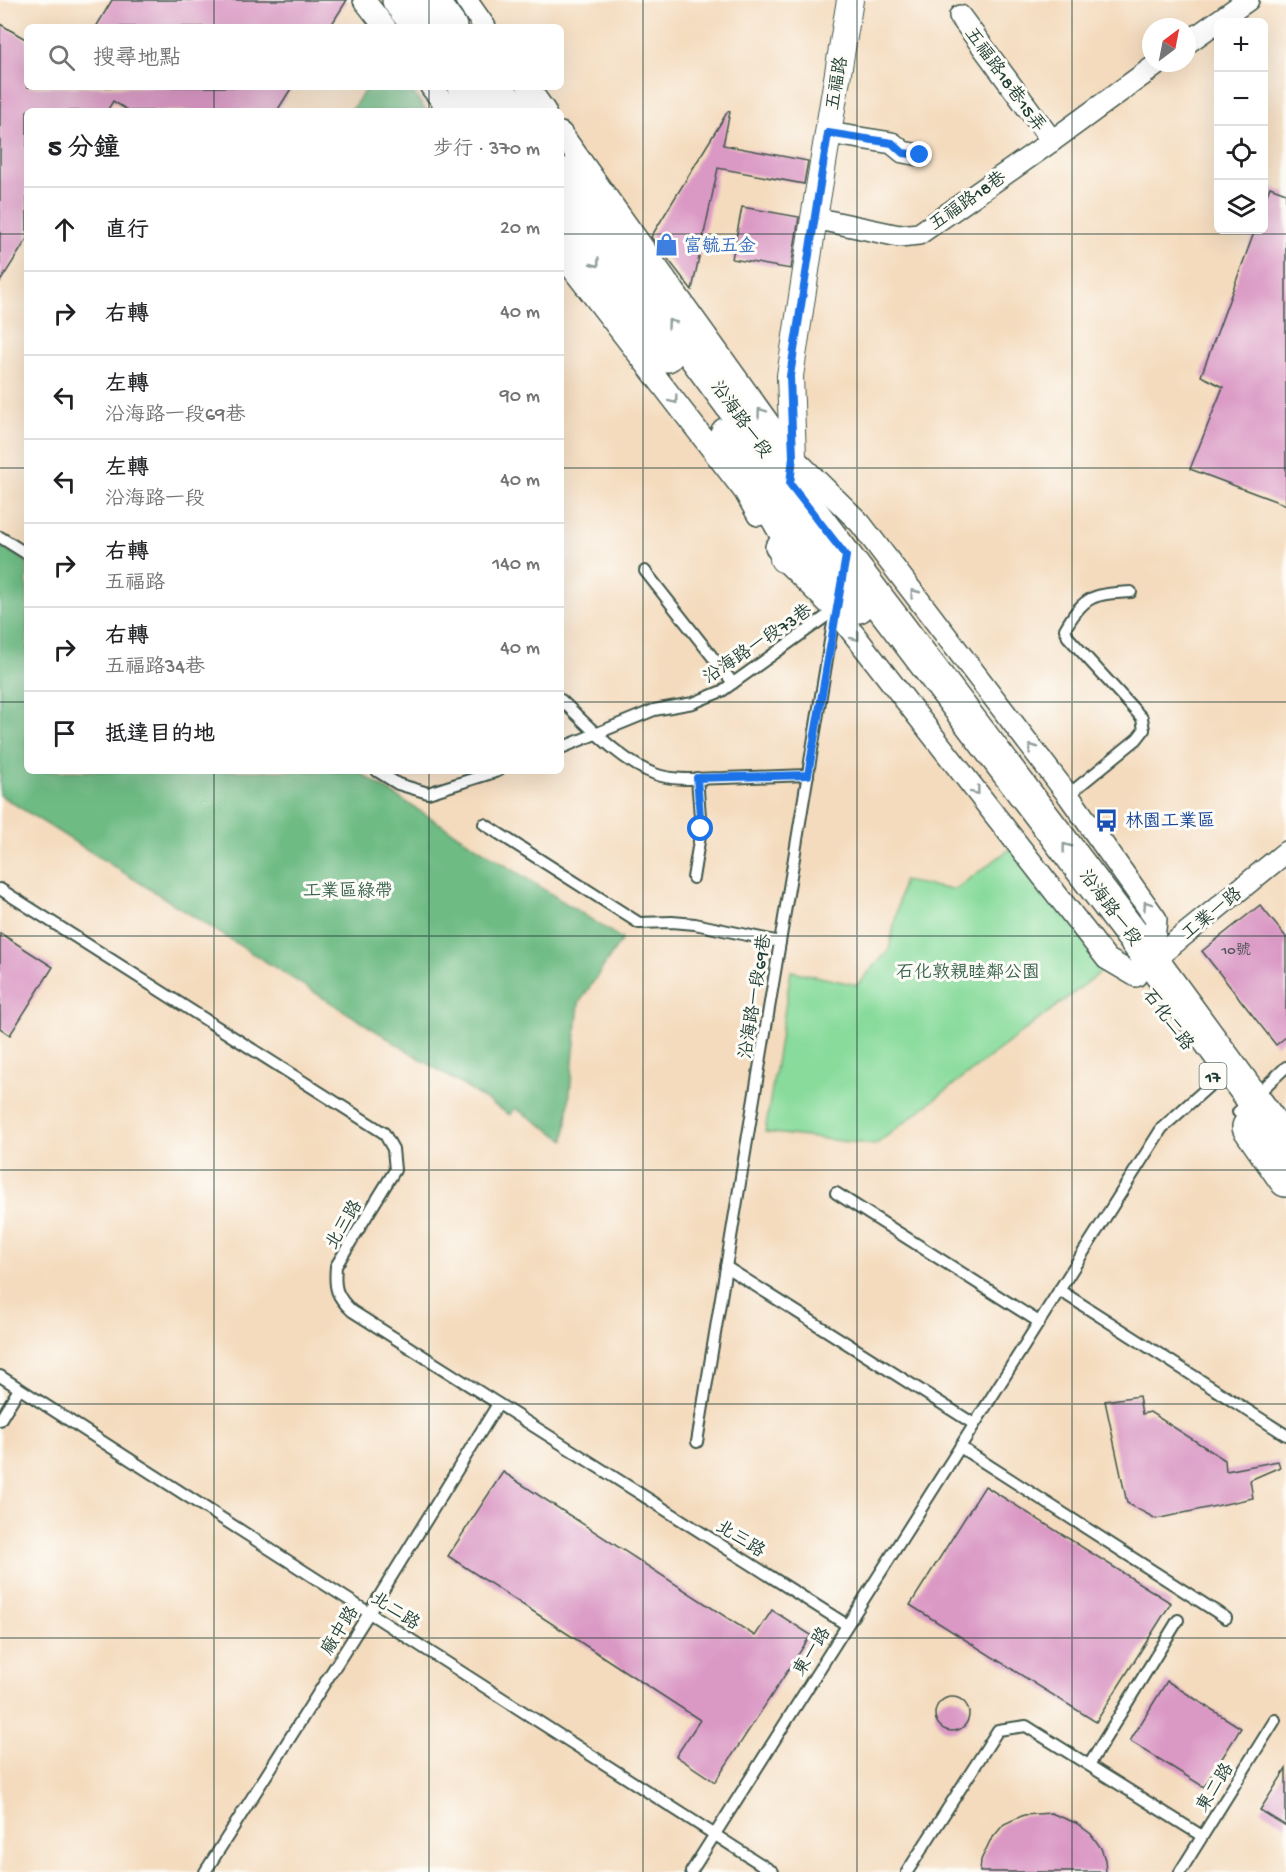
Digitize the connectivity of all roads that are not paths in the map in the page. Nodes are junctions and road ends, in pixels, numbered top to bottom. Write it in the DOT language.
graph roads {
  1 [pos="364,0"];
  2 [pos="399,0"];
  3 [pos="430,0"];
  4 [pos="466,0"];
  5 [pos="850,0"];
  6 [pos="1248,0"];
  7 [pos="960,16"];
  8 [pos="383,24"];
  9 [pos="417,24"];
  10 [pos="448,24"];
  11 [pos="483,24"];
  12 [pos="1196,38"];
  13 [pos="1147,72"];
  14 [pos="433,90"];
  15 [pos="466,90"];
  16 [pos="497,90"];
  17 [pos="530,90"];
  18 [pos="448,108"];
  19 [pos="480,108"];
  20 [pos="512,108"];
  21 [pos="543,108"];
  22 [pos="828,133"];
  23 [pos="564,137"];
  24 [pos="1052,141"];
  25 [pos="920,155"];
  26 [pos="564,178"];
  27 [pos="814,218"];
  28 [pos="564,220"];
  29 [pos="564,258"];
  30 [pos="791,470"];
  31 [pos="0,537"];
  32 [pos="785,548"];
  33 [pos="24,552"];
  34 [pos="645,571"];
  35 [pos="840,582"];
  36 [pos="1131,592"];
  37 [pos="733,683"];
  38 [pos="564,703"];
  39 [pos="598,734"];
  40 [pos="564,747"];
  41 [pos="382,774"];
  42 [pos="488,774"];
  43 [pos="808,775"];
  44 [pos="697,778"];
  45 [pos="1068,795"];
  46 [pos="484,824"];
  47 [pos="1286,852"];
  48 [pos="693,878"];
  49 [pos="0,889"];
  50 [pos="780,942"];
  51 [pos="1144,968"];
  52 [pos="1286,1067"];
  53 [pos="1223,1074"];
  54 [pos="1246,1106"];
  55 [pos="1286,1144"];
  56 [pos="1286,1180"];
  57 [pos="836,1193"];
  58 [pos="726,1267"];
  59 [pos="1059,1290"];
  60 [pos="1039,1322"];
  61 [pos="0,1376"];
  62 [pos="20,1389"];
  63 [pos="498,1404"];
  64 [pos="0,1420"];
  65 [pos="974,1424"];
  66 [pos="1286,1435"];
  67 [pos="697,1442"];
  68 [pos="960,1447"];
  69 [pos="369,1613"];
  70 [pos="1226,1618"];
  71 [pos="1178,1620"];
  72 [pos="847,1625"];
  73 [pos="1275,1720"];
  74 [pos="1089,1766"];
  75 [pos="715,1835"];
  76 [pos="1202,1836"];
  77 [pos="205,1872"];
  78 [pos="691,1872"];
  79 [pos="773,1872"];
  80 [pos="907,1872"];
  81 [pos="1180,1872"];
  1 -- 8 [label="street"];
  2 -- 9 [label="main road"];
  3 -- 10 [label="main road"];
  4 -- 11 [label="street"];
  5 -- 22 [label="street, 五福路"];
  6 -- 12 [label="street"];
  7 -- 24 [label="street, 五福路18巷15弄"];
  13 -- 24 [label="street, 五福路18巷"];
  14 -- 18 [label="street"];
  15 -- 19 [label="main road"];
  16 -- 20 [label="main road"];
  17 -- 21 [label="street"];
  22 -- 25 [label="street"];
  22 -- 27 [label="street, 五福路"];
  30 -- 23 [label="street, 沿海路一段, one-way"];
  24 -- 27 [label="street, 五福路18巷"];
  30 -- 26 [label="main road, 沿海路一段 / 17, one-way"];
  27 -- 30 [label="street, 五福路"];
  28 -- 32 [label="main road, 沿海路一段 / 17, one-way"];
  29 -- 32 [label="street, 沿海路一段, one-way"];
  30 -- 32 [label="street, 五福路"];
  30 -- 35 [label="main road, 沿海路一段 / 17"];
  45 -- 30 [label="street, 沿海路一段, one-way"];
  31 -- 33 [label="lane"];
  32 -- 35 [label="main road, 沿海路一段 / 17"];
  34 -- 37 [label="lane"];
  35 -- 37 [label="lane, 沿海路一段73巷"];
  35 -- 43 [label="lane, 沿海路一段69巷"];
  35 -- 51 [label="main road, 沿海路一段 / 17"];
  35 -- 51 [label="street, 沿海路一段, one-way"];
  36 -- 45 [label="lane"];
  37 -- 39 [label="lane, 沿海路一段73巷"];
  38 -- 39 [label="lane"];
  39 -- 40 [label="lane, 沿海路一段73巷"];
  39 -- 44 [label="lane"];
  41 -- 42 [label="lane"];
  43 -- 44 [label="lane"];
  43 -- 50 [label="lane, 沿海路一段69巷"];
  44 -- 48 [label="lane"];
  51 -- 45 [label="street, 沿海路一段, one-way"];
  46 -- 50 [label="lane"];
  47 -- 51 [label="street, 工業一路"];
  49 -- 63 [label="lane, 北三路"];
  50 -- 58 [label="lane, 沿海路一段69巷"];
  51 -- 53 [label="main road, 石化二路 / 17"];
  52 -- 54 [label="lane"];
  53 -- 54 [label="main road, 石化二路 / 17"];
  53 -- 59 [label="lane, 東一路"];
  54 -- 55 [label="main road, 石化二路 / 17"];
  54 -- 56 [label="main road, 石化二路 / 17"];
  57 -- 60 [label="lane"];
  58 -- 65 [label="lane"];
  58 -- 67 [label="lane, 沿海路一段69巷"];
  59 -- 60 [label="lane, 東一路"];
  59 -- 66 [label="lane"];
  60 -- 65 [label="lane, 東一路"];
  61 -- 62 [label="lane, 北二路"];
  62 -- 64 [label="lane"];
  62 -- 69 [label="lane, 北二路"];
  63 -- 69 [label="lane, 廠中路"];
  63 -- 72 [label="lane, 北三路"];
  65 -- 68 [label="lane, 東一路"];
  68 -- 70 [label="lane"];
  68 -- 72 [label="lane, 東一路"];
  69 -- 75 [label="lane, 北二路"];
  69 -- 77 [label="lane, 廠中路"];
  71 -- 74 [label="lane"];
  72 -- 75 [label="lane, 東一路"];
  73 -- 76 [label="lane, 東二路"];
  74 -- 76 [label="lane"];
  74 -- 80 [label="lane"];
  75 -- 78 [label="lane, 東一路"];
  75 -- 79 [label="lane, 北二路"];
  76 -- 81 [label="lane, 東二路"];
}
